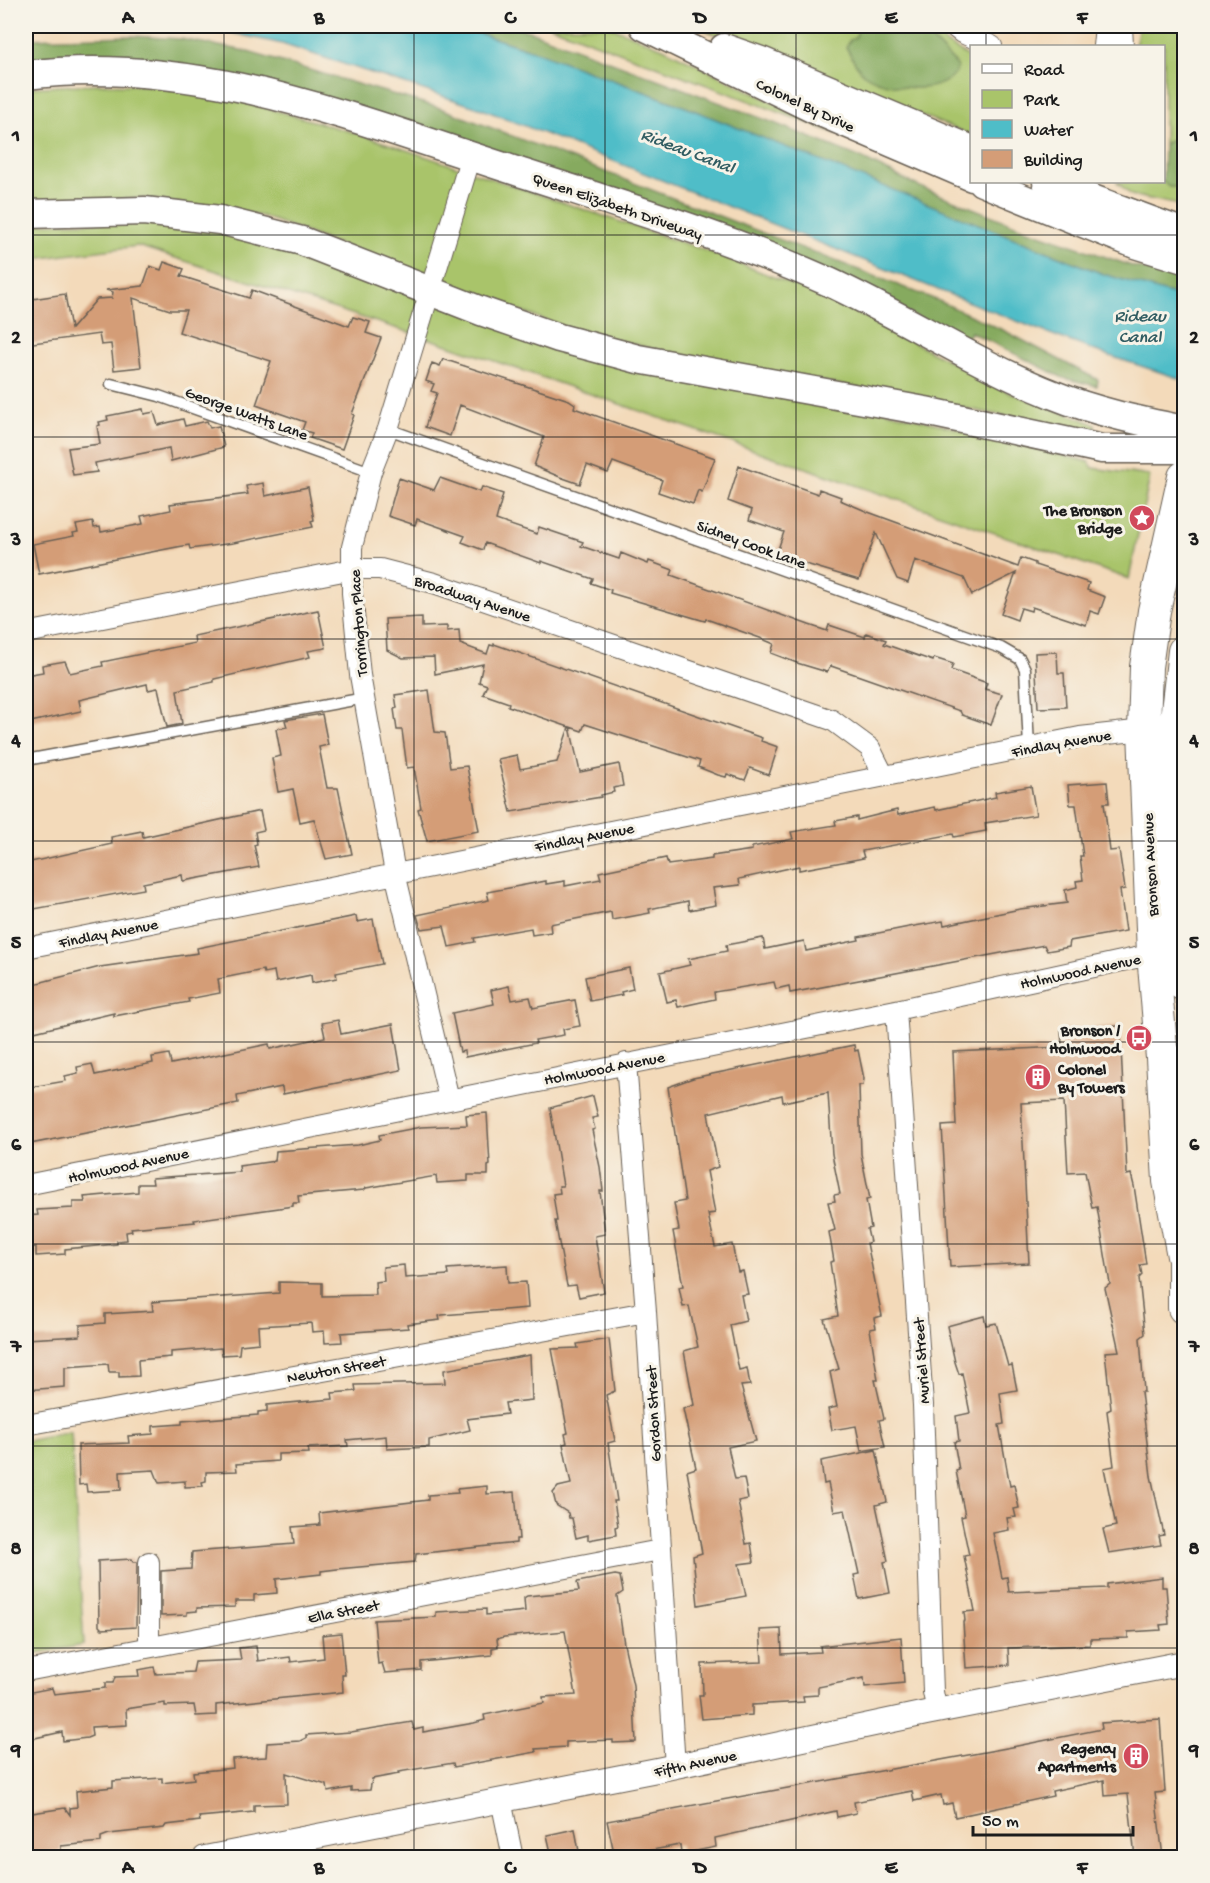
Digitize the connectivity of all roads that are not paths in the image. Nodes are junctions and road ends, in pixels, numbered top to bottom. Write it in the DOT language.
graph roads {
  1 [pos="644,26"];
  2 [pos="659,26"];
  3 [pos="954,26"];
  4 [pos="1104,26"];
  5 [pos="1122,26"];
  6 [pos="990,45"];
  7 [pos="1103,45"];
  8 [pos="1123,45"];
  9 [pos="26,75"];
  10 [pos="970,149"];
  11 [pos="471,156"];
  12 [pos="970,176"];
  13 [pos="984,183"];
  14 [pos="1066,185"];
  15 [pos="26,214"];
  16 [pos="1059,215"];
  17 [pos="1185,233"];
  18 [pos="1185,259"];
  19 [pos="429,291"];
  20 [pos="111,384"];
  21 [pos="388,429"];
  22 [pos="1185,430"];
  23 [pos="1185,449"];
  24 [pos="371,472"];
  25 [pos="1183,482"];
  26 [pos="353,569"];
  27 [pos="26,633"];
  28 [pos="1185,651"];
  29 [pos="365,698"];
  30 [pos="1144,730"];
  31 [pos="1029,747"];
  32 [pos="26,760"];
  33 [pos="884,776"];
  34 [pos="395,873"];
  35 [pos="26,948"];
  36 [pos="1168,951"];
  37 [pos="1185,986"];
  38 [pos="896,1010"];
  39 [pos="1173,1057"];
  40 [pos="626,1063"];
  41 [pos="448,1099"];
  42 [pos="26,1185"];
  43 [pos="1184,1251"];
  44 [pos="1185,1308"];
  45 [pos="646,1312"];
  46 [pos="26,1425"];
  47 [pos="660,1550"];
  48 [pos="149,1562"];
  49 [pos="149,1647"];
  50 [pos="1185,1663"];
  51 [pos="26,1671"];
  52 [pos="937,1712"];
  53 [pos="675,1767"];
  54 [pos="501,1800"];
  55 [pos="205,1857"];
  56 [pos="513,1857"];
  1 -- 12 [label="main road, Colonel By Drive"];
  2 -- 10 [label="main road, Colonel By Drive"];
  3 -- 6 [label="street"];
  4 -- 7 [label="street"];
  5 -- 8 [label="street"];
  9 -- 11 [label="main road, Queen Elizabeth Driveway"];
  11 -- 19 [label="street, Torrington Place"];
  11 -- 22 [label="main road, Queen Elizabeth Driveway"];
  13 -- 16 [label="main road"];
  14 -- 16 [label="street"];
  14 -- 17 [label="main road"];
  15 -- 19 [label="main road"];
  16 -- 18 [label="main road"];
  19 -- 21 [label="street, Torrington Place"];
  19 -- 23 [label="main road"];
  20 -- 24 [label="lane, George Watts Lane"];
  21 -- 24 [label="street, Torrington Place"];
  21 -- 31 [label="lane, Sidney Cook Lane"];
  24 -- 26 [label="street, Torrington Place"];
  25 -- 30 [label="main road, Bronson Avenue"];
  26 -- 27 [label="street, Broadway Avenue"];
  26 -- 29 [label="street, Torrington Place"];
  26 -- 33 [label="street, Broadway Avenue"];
  28 -- 36 [label="main road, Bronson Avenue"];
  29 -- 32 [label="lane"];
  29 -- 34 [label="street, Torrington Place"];
  30 -- 31 [label="street, Findlay Avenue"];
  30 -- 36 [label="main road, Bronson Avenue"];
  31 -- 33 [label="street, Findlay Avenue"];
  33 -- 34 [label="street, Findlay Avenue"];
  34 -- 35 [label="street, Findlay Avenue"];
  34 -- 41 [label="street, Torrington Place"];
  36 -- 37 [label="main road, Bronson Avenue"];
  36 -- 38 [label="street, Holmwood Avenue"];
  36 -- 39 [label="main road, Bronson Avenue"];
  38 -- 40 [label="street, Holmwood Avenue"];
  38 -- 52 [label="street, Muriel Street"];
  39 -- 43 [label="main road, Bronson Avenue"];
  40 -- 41 [label="street, Holmwood Avenue"];
  40 -- 45 [label="street, Gordon Street"];
  41 -- 42 [label="street, Holmwood Avenue"];
  43 -- 44 [label="main road, Bronson Avenue"];
  45 -- 46 [label="street, Newton Street"];
  45 -- 47 [label="street, Gordon Street"];
  47 -- 49 [label="street, Ella Street"];
  47 -- 53 [label="street, Gordon Street"];
  48 -- 49 [label="street"];
  49 -- 51 [label="street, Ella Street"];
  50 -- 52 [label="street, Fifth Avenue"];
  52 -- 53 [label="street, Fifth Avenue"];
  53 -- 54 [label="street, Fifth Avenue"];
  54 -- 55 [label="street, Fifth Avenue"];
  54 -- 56 [label="street"];
}
